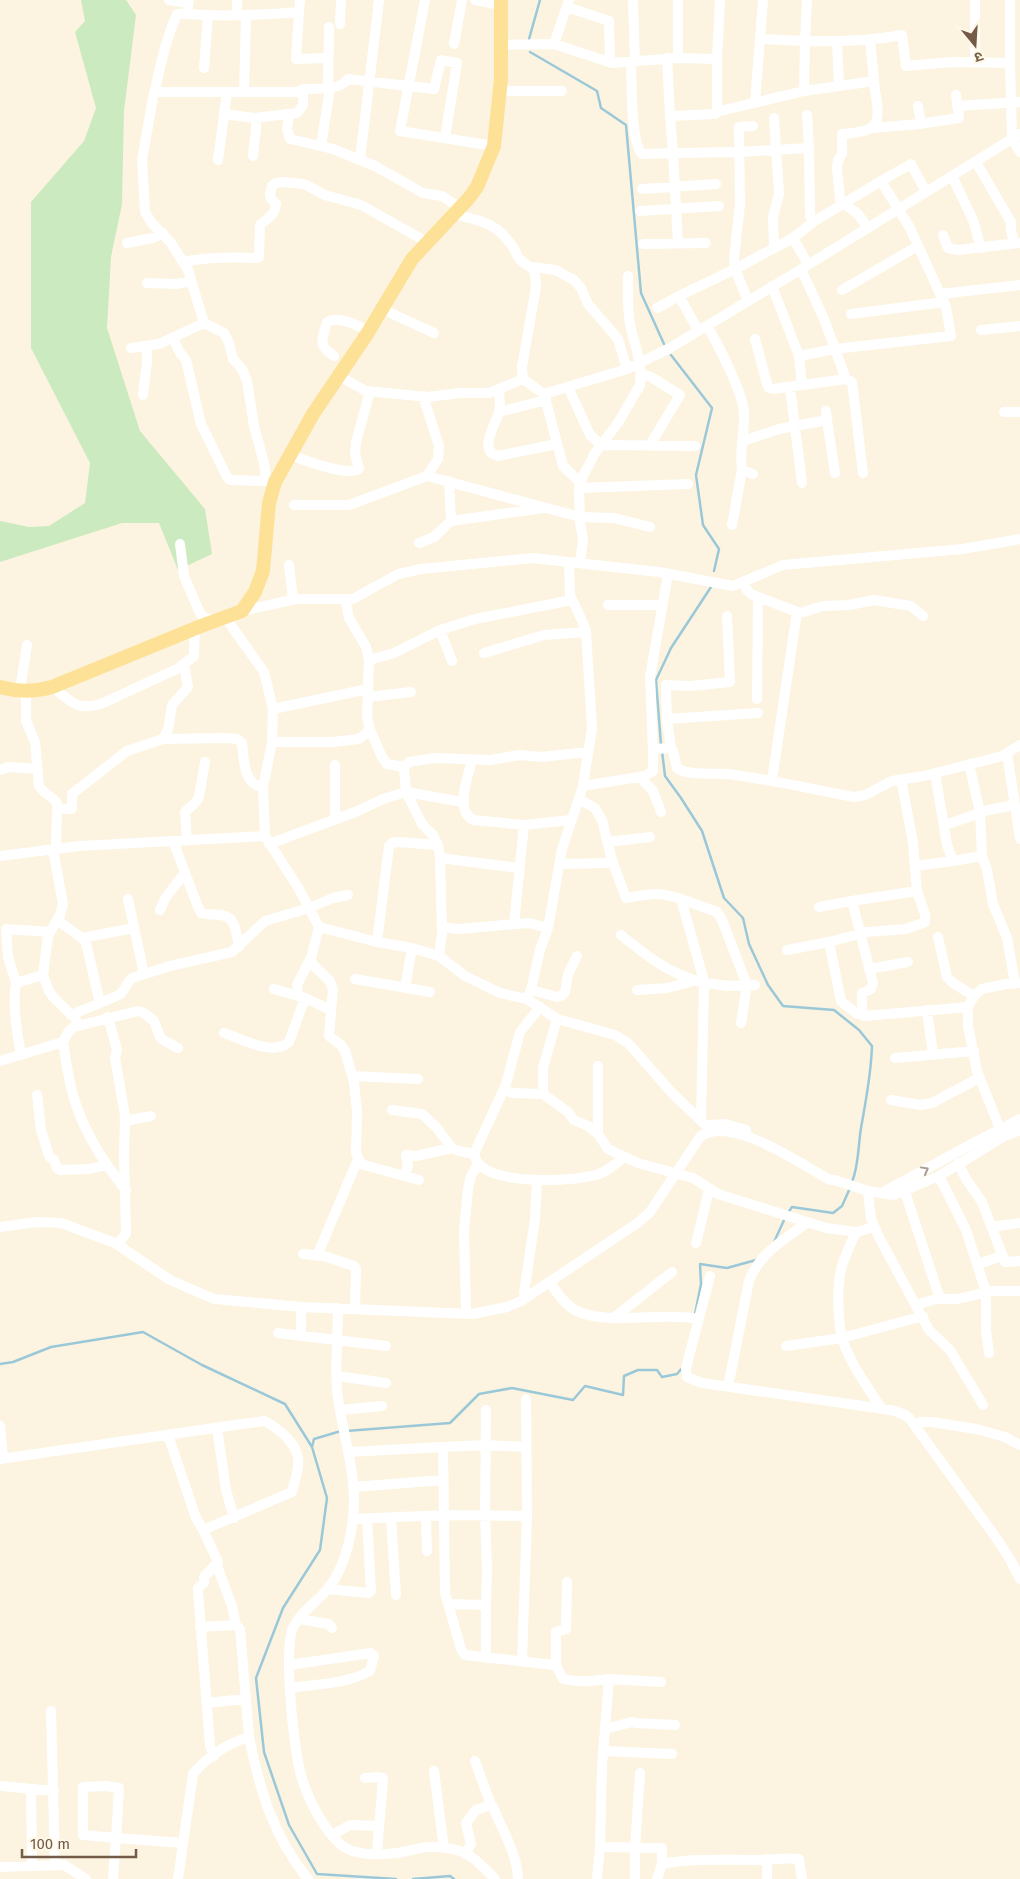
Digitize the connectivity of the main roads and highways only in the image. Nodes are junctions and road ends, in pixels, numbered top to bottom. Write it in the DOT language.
graph roads {
  1 [pos="500,2"];
  2 [pos="11,690"];
  1 -- 2 [label="main road"];
}
